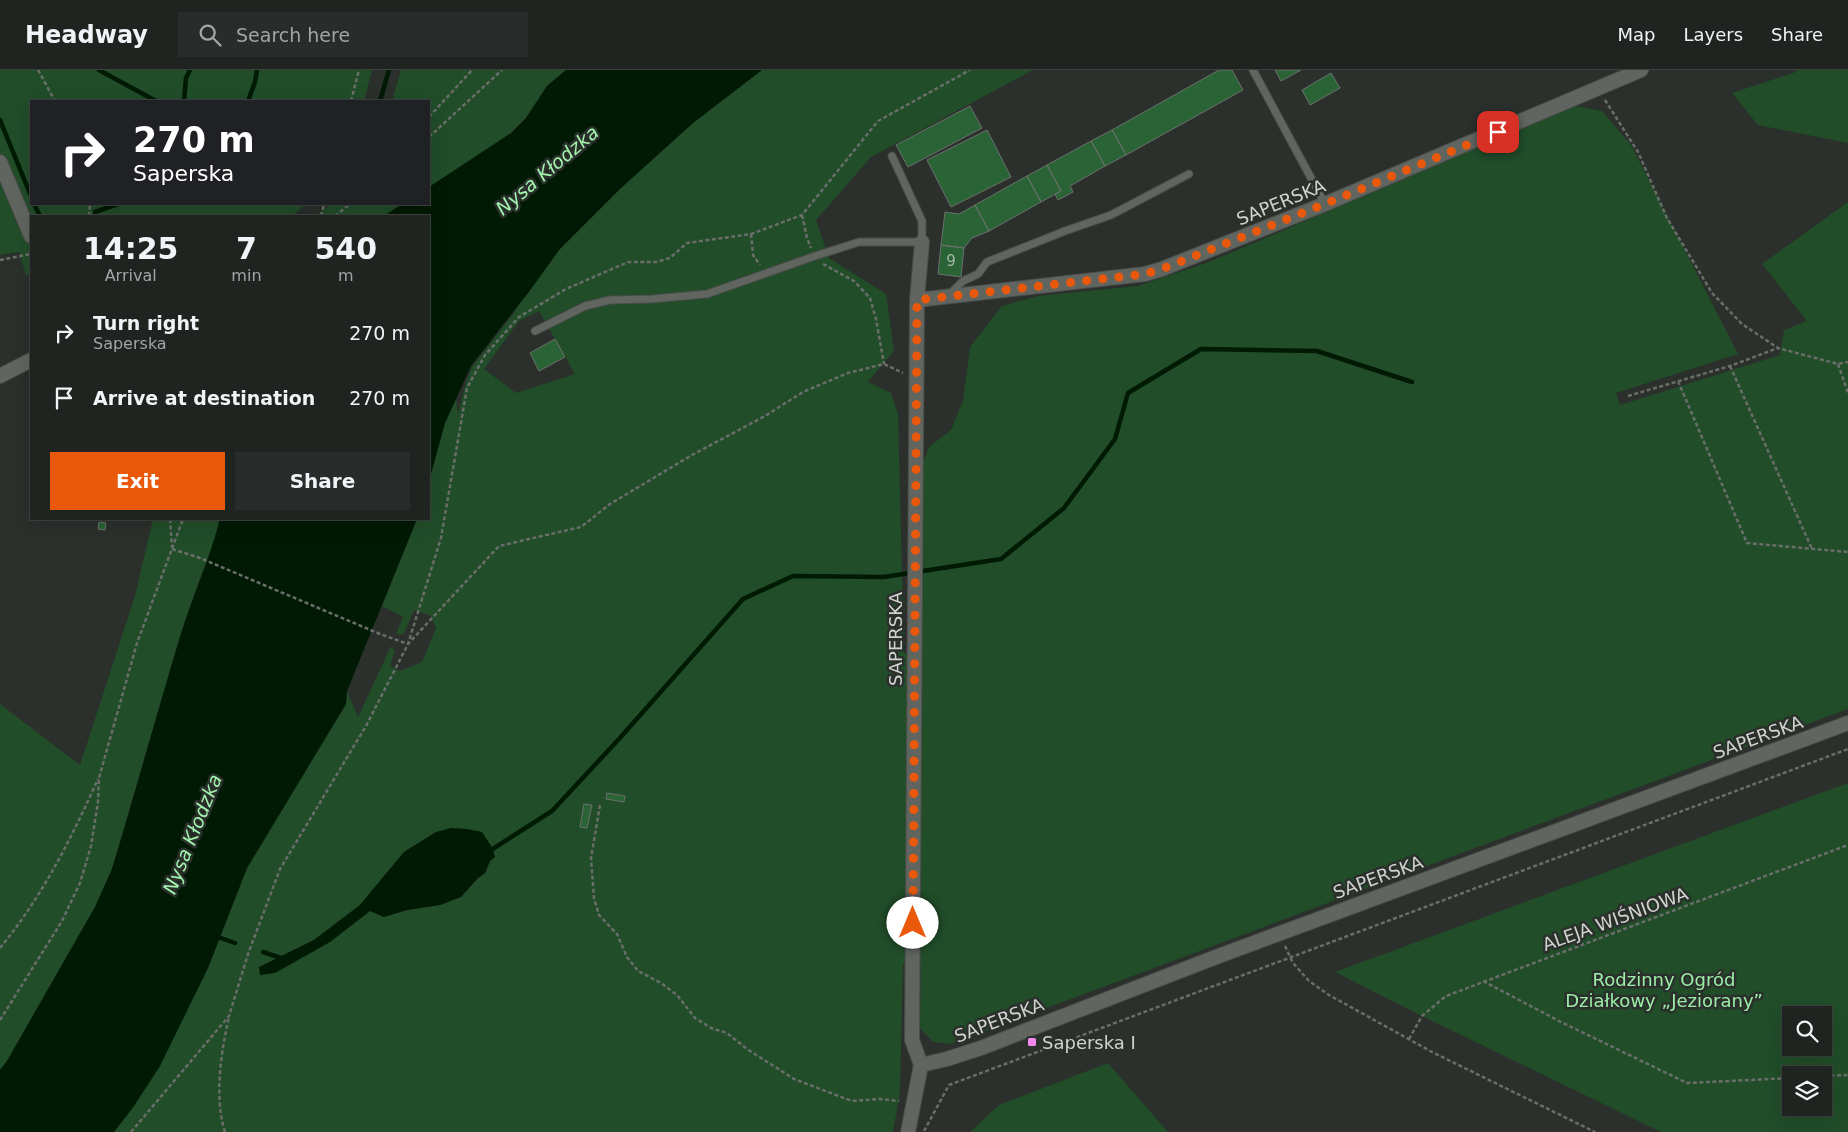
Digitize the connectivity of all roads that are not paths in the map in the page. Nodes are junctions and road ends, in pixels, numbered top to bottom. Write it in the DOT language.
graph roads {
  1 [pos="1253,70"];
  2 [pos="1642,70"];
  3 [pos="892,156"];
  4 [pos="0,162"];
  5 [pos="1189,174"];
  6 [pos="1325,204"];
  7 [pos="30,234"];
  8 [pos="922,242"];
  9 [pos="948,297"];
  10 [pos="917,300"];
  11 [pos="535,331"];
  12 [pos="30,361"];
  13 [pos="0,376"];
  14 [pos="1848,723"];
  15 [pos="921,1066"];
  16 [pos="908,1132"];
  1 -- 6 [label="lane"];
  2 -- 6 [label="street, SAPERSKA"];
  3 -- 8 [label="lane"];
  4 -- 7 [label="street"];
  5 -- 9 [label="lane"];
  6 -- 9 [label="street, SAPERSKA"];
  8 -- 10 [label="street, SAPERSKA"];
  8 -- 11 [label="lane"];
  9 -- 10 [label="street, SAPERSKA"];
  10 -- 15 [label="street, SAPERSKA"];
  12 -- 13 [label="street"];
  14 -- 15 [label="street, SAPERSKA"];
  15 -- 16 [label="street"];
}
